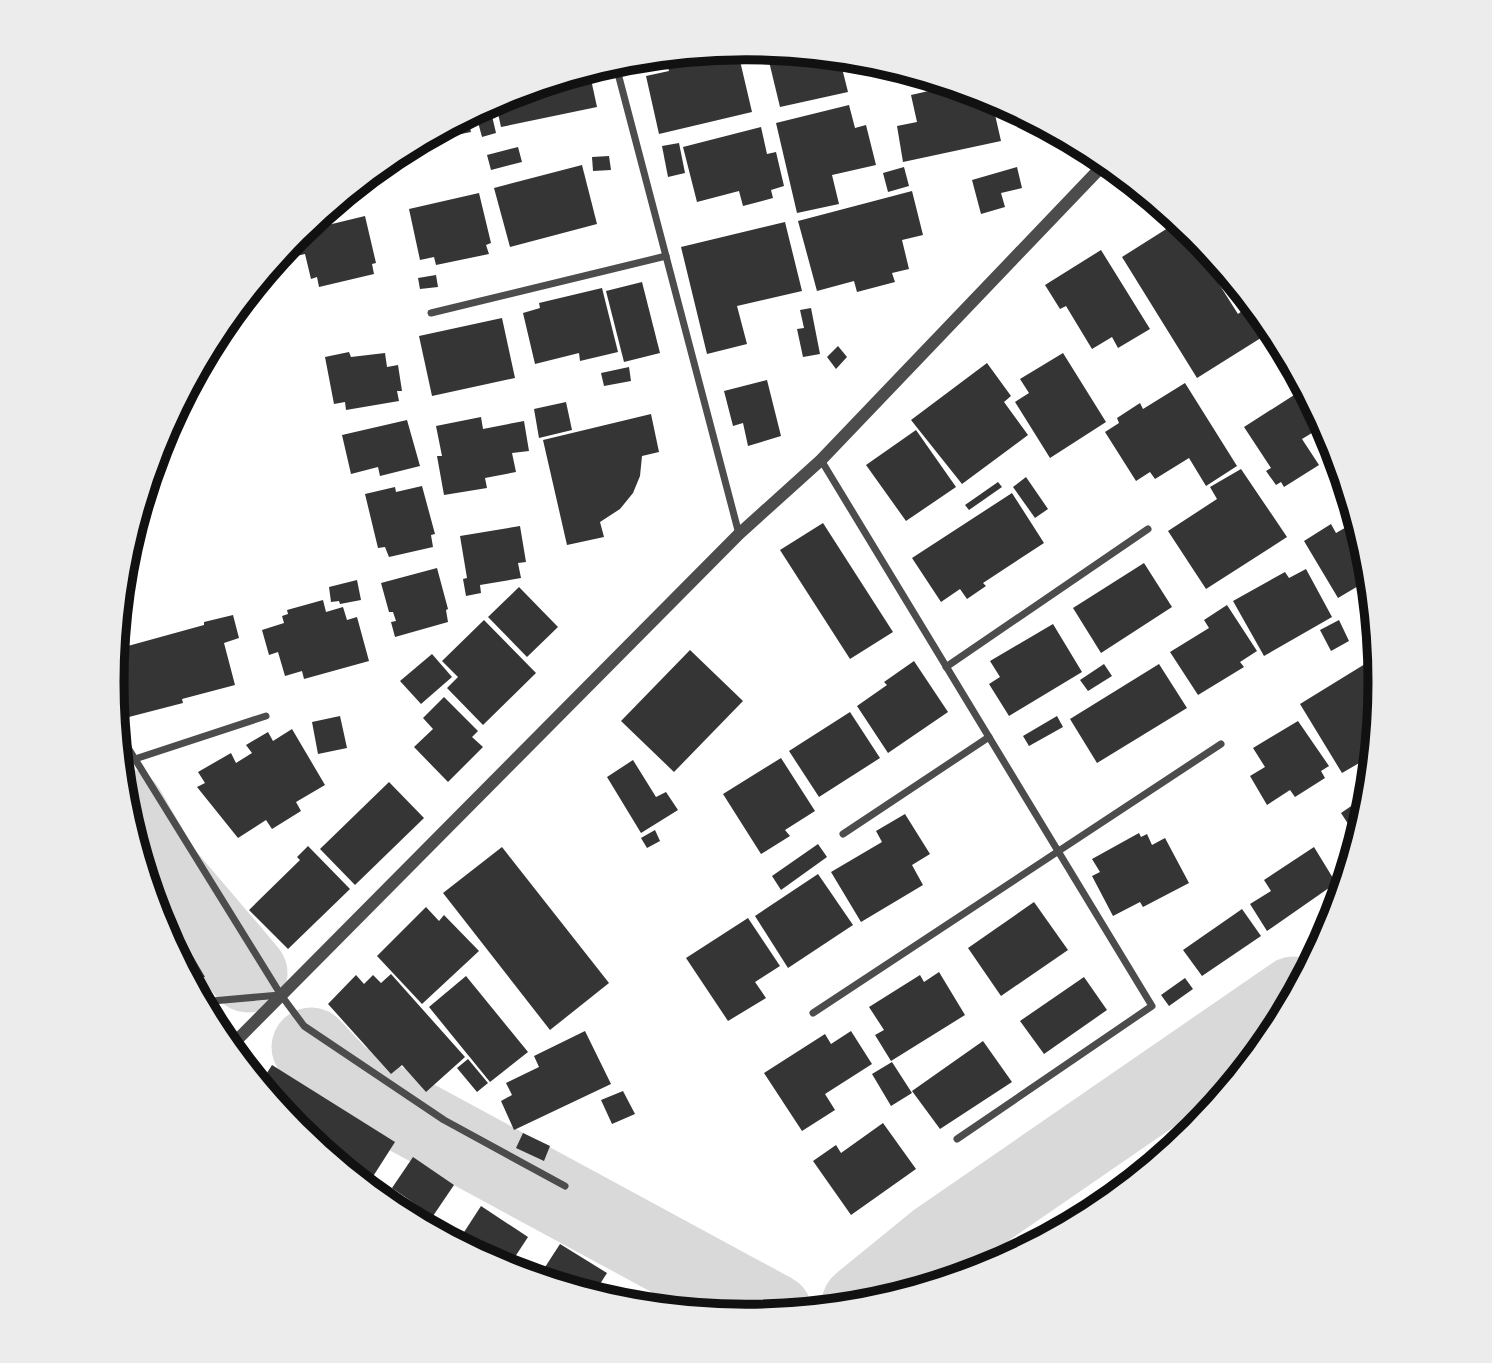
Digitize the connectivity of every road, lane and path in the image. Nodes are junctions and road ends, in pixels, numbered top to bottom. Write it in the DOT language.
graph roads {
  1 [pos="618,73"];
  2 [pos="1099,169"];
  3 [pos="666,256"];
  4 [pos="431,313"];
  5 [pos="821,460"];
  6 [pos="1148,528"];
  7 [pos="739,534"];
  8 [pos="946,667"];
  9 [pos="266,716"];
  10 [pos="989,737"];
  11 [pos="1221,744"];
  12 [pos="127,747"];
  13 [pos="135,759"];
  14 [pos="843,834"];
  15 [pos="1059,852"];
  16 [pos="281,995"];
  17 [pos="213,1001"];
  18 [pos="813,1013"];
  19 [pos="238,1039"];
  20 [pos="957,1139"];
  21 [pos="565,1186"];
  1 -- 3 [label="street"];
  2 -- 5 [label="street"];
  3 -- 4 [label="street"];
  3 -- 7 [label="street"];
  5 -- 7 [label="street"];
  5 -- 8 [label="street"];
  6 -- 8 [label="street"];
  7 -- 16 [label="street"];
  8 -- 10 [label="street"];
  9 -- 13 [label="street"];
  10 -- 14 [label="street"];
  10 -- 15 [label="street"];
  11 -- 15 [label="street"];
  12 -- 13 [label="street"];
  13 -- 16 [label="street"];
  15 -- 18 [label="street"];
  15 -- 20 [label="street"];
  16 -- 17 [label="street"];
  16 -- 19 [label="street"];
  16 -- 21 [label="street"];
}
